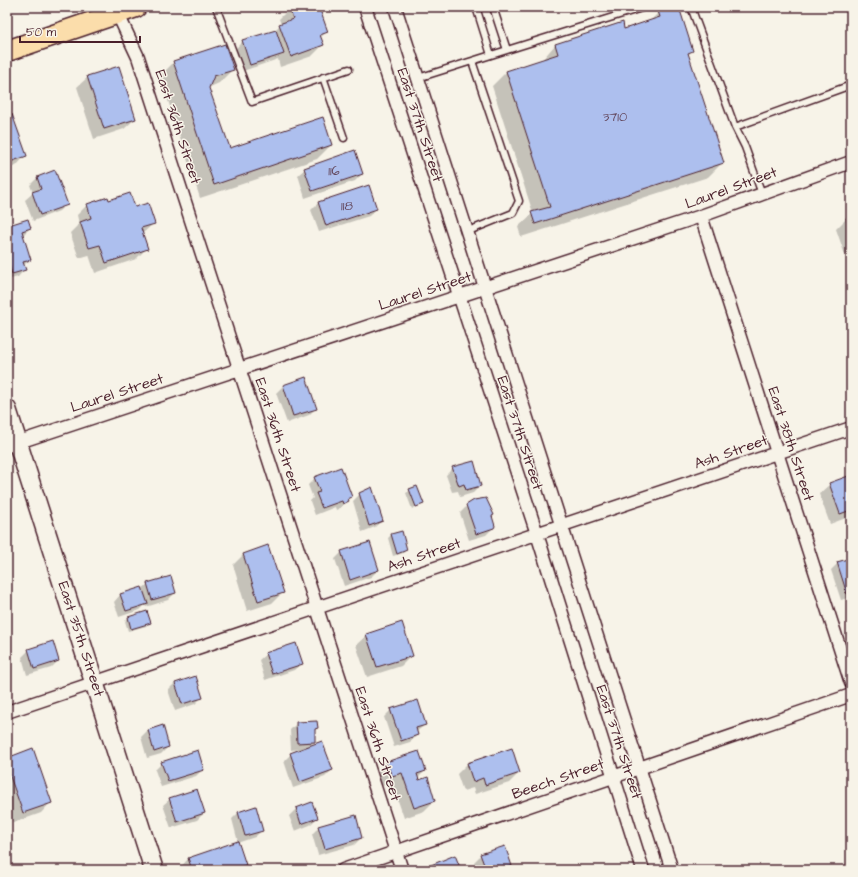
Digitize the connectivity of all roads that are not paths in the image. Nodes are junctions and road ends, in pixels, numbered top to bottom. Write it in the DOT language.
graph roads {
  1 [pos="136,7"];
  2 [pos="216,7"];
  3 [pos="365,7"];
  4 [pos="396,7"];
  5 [pos="476,7"];
  6 [pos="493,7"];
  7 [pos="645,7"];
  8 [pos="691,7"];
  9 [pos="116,10"];
  10 [pos="507,50"];
  11 [pos="7,51"];
  12 [pos="492,55"];
  13 [pos="472,61"];
  14 [pos="349,68"];
  15 [pos="323,77"];
  16 [pos="418,78"];
  17 [pos="851,85"];
  18 [pos="735,127"];
  19 [pos="344,138"];
  20 [pos="851,162"];
  21 [pos="762,194"];
  22 [pos="701,216"];
  23 [pos="466,232"];
  24 [pos="484,288"];
  25 [pos="458,297"];
  26 [pos="240,369"];
  27 [pos="7,409"];
  28 [pos="851,428"];
  29 [pos="12,444"];
  30 [pos="778,453"];
  31 [pos="562,525"];
  32 [pos="537,534"];
  33 [pos="318,608"];
  34 [pos="94,683"];
  35 [pos="851,683"];
  36 [pos="851,695"];
  37 [pos="7,712"];
  38 [pos="640,768"];
  39 [pos="614,777"];
  40 [pos="396,851"];
  41 [pos="154,870"];
  42 [pos="343,870"];
  43 [pos="402,870"];
  44 [pos="643,870"];
  45 [pos="672,870"];
  1 -- 9 [label="main road"];
  2 -- 15 [label="lane"];
  3 -- 25 [label="street, East 37th Street"];
  4 -- 16 [label="street, East 37th Street"];
  5 -- 12 [label="lane"];
  6 -- 10 [label="lane"];
  7 -- 10 [label="lane"];
  8 -- 18 [label="lane"];
  9 -- 11 [label="main road"];
  9 -- 26 [label="street, East 36th Street"];
  10 -- 12 [label="lane"];
  12 -- 13 [label="lane"];
  13 -- 16 [label="lane"];
  13 -- 23 [label="lane"];
  14 -- 15 [label="lane"];
  15 -- 19 [label="lane"];
  16 -- 23 [label="street, East 37th Street"];
  17 -- 18 [label="lane"];
  18 -- 21 [label="lane"];
  20 -- 21 [label="street, Laurel Street"];
  21 -- 22 [label="street, Laurel Street"];
  22 -- 24 [label="street, Laurel Street"];
  22 -- 30 [label="street, East 38th Street"];
  23 -- 24 [label="street, East 37th Street"];
  24 -- 25 [label="street, Laurel Street"];
  24 -- 31 [label="street, East 37th Street"];
  25 -- 26 [label="street, Laurel Street"];
  25 -- 32 [label="street, East 37th Street"];
  26 -- 29 [label="street, Laurel Street"];
  26 -- 33 [label="street, East 36th Street"];
  27 -- 29 [label="street, East 35th Street"];
  28 -- 30 [label="street, Ash Street"];
  29 -- 34 [label="street, East 35th Street"];
  30 -- 31 [label="street, Ash Street"];
  30 -- 35 [label="street, East 38th Street"];
  31 -- 32 [label="street, Ash Street"];
  31 -- 38 [label="street, East 37th Street"];
  32 -- 33 [label="street, Ash Street"];
  32 -- 39 [label="street, East 37th Street"];
  33 -- 34 [label="street, Ash Street"];
  33 -- 40 [label="street, East 36th Street"];
  34 -- 37 [label="street, Ash Street"];
  34 -- 41 [label="street, East 35th Street"];
  36 -- 38 [label="street, Beech Street"];
  38 -- 39 [label="street, Beech Street"];
  38 -- 45 [label="street, East 37th Street"];
  39 -- 40 [label="street, Beech Street"];
  39 -- 44 [label="street, East 37th Street"];
  40 -- 42 [label="street, Beech Street"];
  40 -- 43 [label="street, East 36th Street"];
}
